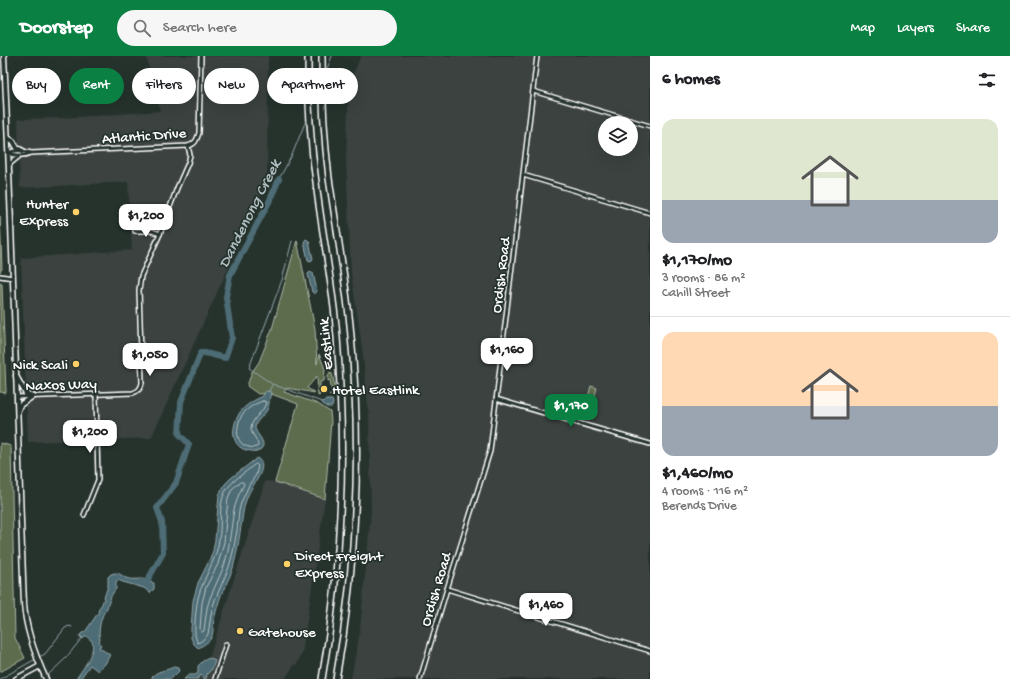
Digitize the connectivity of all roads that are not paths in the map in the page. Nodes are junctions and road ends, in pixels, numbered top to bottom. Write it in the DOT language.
graph roads {
  1 [pos="4,56"];
  2 [pos="201,56"];
  3 [pos="308,56"];
  4 [pos="322,56"];
  5 [pos="537,56"];
  6 [pos="533,91"];
  7 [pos="650,126"];
  8 [pos="8,138"];
  9 [pos="188,146"];
  10 [pos="8,153"];
  11 [pos="21,153"];
  12 [pos="9,166"];
  13 [pos="523,175"];
  14 [pos="650,213"];
  15 [pos="135,231"];
  16 [pos="160,234"];
  17 [pos="0,276"];
  18 [pos="13,278"];
  19 [pos="16,376"];
  20 [pos="96,394"];
  21 [pos="34,396"];
  22 [pos="17,397"];
  23 [pos="496,399"];
  24 [pos="17,411"];
  25 [pos="650,444"];
  26 [pos="84,515"];
  27 [pos="447,589"];
  28 [pos="226,644"];
  29 [pos="650,650"];
  30 [pos="40,666"];
  31 [pos="16,679"];
  32 [pos="46,679"];
  33 [pos="215,679"];
  34 [pos="322,679"];
  35 [pos="336,679"];
  36 [pos="420,679"];
  1 -- 8 [label="main road"];
  2 -- 9 [label="street, Atlantic Drive"];
  3 -- 34 [label="highway, EastLink"];
  4 -- 35 [label="highway, EastLink"];
  5 -- 6 [label="street, Ordish Road"];
  6 -- 7 [label="street"];
  6 -- 13 [label="street, Ordish Road"];
  8 -- 10 [label="main road"];
  8 -- 11 [label="main road"];
  9 -- 11 [label="street, Atlantic Drive"];
  9 -- 16 [label="street, Naxos Way"];
  10 -- 11 [label="street, Atlantic Drive"];
  10 -- 12 [label="main road"];
  11 -- 12 [label="street"];
  12 -- 18 [label="main road"];
  13 -- 14 [label="street"];
  13 -- 23 [label="street, Ordish Road"];
  15 -- 16 [label="street"];
  16 -- 20 [label="street, Naxos Way"];
  17 -- 18 [label="street"];
  18 -- 19 [label="main road"];
  19 -- 21 [label="main road"];
  19 -- 22 [label="main road"];
  20 -- 21 [label="street, Naxos Way"];
  20 -- 26 [label="street"];
  21 -- 22 [label="street, Naxos Way"];
  21 -- 24 [label="main road"];
  22 -- 24 [label="main road"];
  23 -- 25 [label="street"];
  23 -- 27 [label="street, Ordish Road"];
  24 -- 30 [label="main road"];
  27 -- 29 [label="street"];
  27 -- 36 [label="street, Ordish Road"];
  28 -- 33 [label="street"];
  30 -- 31 [label="main road"];
  30 -- 32 [label="main road"];
}
